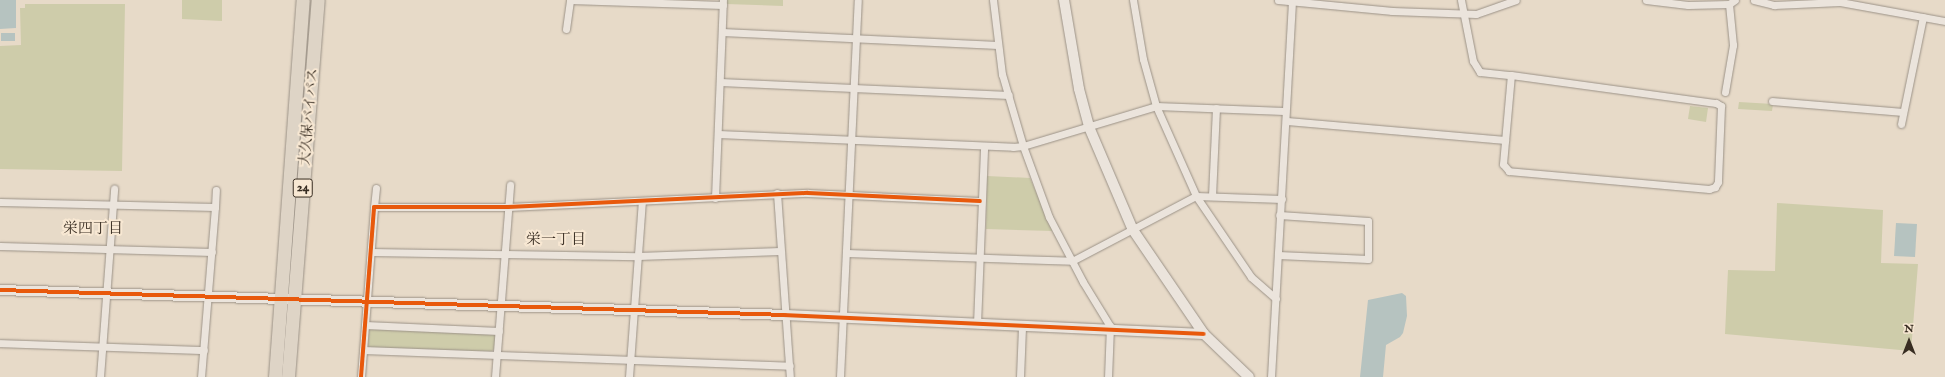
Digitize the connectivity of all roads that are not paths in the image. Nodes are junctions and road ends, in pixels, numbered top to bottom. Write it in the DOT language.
graph roads {
  1 [pos="303,0"];
  2 [pos="318,0"];
  3 [pos="570,0"];
  4 [pos="858,0"];
  5 [pos="993,0"];
  6 [pos="1064,0"];
  7 [pos="1133,0"];
  8 [pos="1278,0"];
  9 [pos="1461,0"];
  10 [pos="1516,0"];
  11 [pos="1646,0"];
  12 [pos="1754,0"];
  13 [pos="1292,1"];
  14 [pos="1314,1"];
  15 [pos="1840,1"];
  16 [pos="1732,2"];
  17 [pos="723,3"];
  18 [pos="1463,13"];
  19 [pos="1923,17"];
  20 [pos="1945,21"];
  21 [pos="566,29"];
  22 [pos="722,32"];
  23 [pos="856,38"];
  24 [pos="998,45"];
  25 [pos="1511,75"];
  26 [pos="720,82"];
  27 [pos="854,90"];
  28 [pos="1725,92"];
  29 [pos="1009,95"];
  30 [pos="1772,101"];
  31 [pos="1156,106"];
  32 [pos="1216,108"];
  33 [pos="1284,110"];
  34 [pos="1903,112"];
  35 [pos="1287,121"];
  36 [pos="1901,124"];
  37 [pos="1089,127"];
  38 [pos="718,134"];
  39 [pos="851,140"];
  40 [pos="1505,140"];
  41 [pos="984,146"];
  42 [pos="1023,146"];
  43 [pos="510,185"];
  44 [pos="376,188"];
  45 [pos="114,189"];
  46 [pos="216,190"];
  47 [pos="777,193"];
  48 [pos="849,194"];
  49 [pos="1196,196"];
  50 [pos="1212,196"];
  51 [pos="715,198"];
  52 [pos="1282,199"];
  53 [pos="980,201"];
  54 [pos="0,202"];
  55 [pos="642,202"];
  56 [pos="113,205"];
  57 [pos="215,207"];
  58 [pos="374,207"];
  59 [pos="508,207"];
  60 [pos="1279,215"];
  61 [pos="1133,230"];
  62 [pos="0,246"];
  63 [pos="110,249"];
  64 [pos="780,251"];
  65 [pos="212,252"];
  66 [pos="371,252"];
  67 [pos="847,253"];
  68 [pos="505,254"];
  69 [pos="1278,255"];
  70 [pos="638,256"];
  71 [pos="980,258"];
  72 [pos="1072,261"];
  73 [pos="0,290"];
  74 [pos="106,294"];
  75 [pos="209,297"];
  76 [pos="288,299"];
  77 [pos="1276,299"];
  78 [pos="367,302"];
  79 [pos="501,306"];
  80 [pos="634,311"];
  81 [pos="785,315"];
  82 [pos="844,318"];
  83 [pos="977,324"];
  84 [pos="365,325"];
  85 [pos="1022,327"];
  86 [pos="499,330"];
  87 [pos="1109,331"];
  88 [pos="1204,334"];
  89 [pos="0,343"];
  90 [pos="102,347"];
  91 [pos="204,350"];
  92 [pos="363,350"];
  93 [pos="497,356"];
  94 [pos="630,360"];
  95 [pos="790,366"];
  96 [pos="100,377"];
  97 [pos="201,377"];
  98 [pos="275,377"];
  99 [pos="288,377"];
  100 [pos="361,377"];
  101 [pos="495,377"];
  102 [pos="629,377"];
  103 [pos="790,377"];
  104 [pos="840,377"];
  105 [pos="1020,377"];
  106 [pos="1108,377"];
  107 [pos="1249,377"];
  108 [pos="1271,377"];
  1 -- 76 [label="highway, 大久保バイパス / 24"];
  2 -- 76 [label="highway, 大久保バイパス / 24"];
  3 -- 17 [label="street"];
  3 -- 21 [label="street"];
  4 -- 23 [label="street"];
  5 -- 24 [label="street"];
  6 -- 37 [label="street"];
  7 -- 31 [label="street"];
  8 -- 13 [label="street"];
  9 -- 18 [label="street"];
  10 -- 18 [label="street"];
  11 -- 16 [label="street"];
  12 -- 15 [label="street"];
  13 -- 14 [label="street"];
  13 -- 33 [label="street"];
  14 -- 18 [label="street"];
  15 -- 19 [label="street"];
  16 -- 28 [label="street"];
  17 -- 22 [label="street"];
  18 -- 25 [label="street"];
  19 -- 20 [label="street"];
  19 -- 34 [label="street"];
  22 -- 23 [label="street"];
  22 -- 26 [label="street"];
  23 -- 24 [label="street"];
  23 -- 27 [label="street"];
  24 -- 29 [label="street"];
  25 -- 40 [label="street"];
  25 -- 40 [label="street"];
  26 -- 27 [label="street"];
  26 -- 38 [label="street"];
  27 -- 29 [label="street"];
  27 -- 39 [label="street"];
  29 -- 42 [label="street"];
  30 -- 34 [label="street"];
  31 -- 32 [label="street"];
  31 -- 37 [label="street"];
  31 -- 49 [label="street"];
  32 -- 33 [label="street"];
  32 -- 50 [label="street"];
  33 -- 35 [label="street"];
  34 -- 36 [label="street"];
  35 -- 40 [label="street"];
  35 -- 52 [label="street"];
  37 -- 42 [label="street"];
  37 -- 61 [label="street"];
  38 -- 39 [label="street"];
  38 -- 51 [label="street"];
  39 -- 41 [label="street"];
  39 -- 48 [label="street"];
  41 -- 42 [label="street"];
  41 -- 53 [label="street"];
  42 -- 72 [label="street"];
  43 -- 59 [label="street"];
  44 -- 58 [label="street"];
  45 -- 56 [label="street"];
  46 -- 57 [label="street"];
  47 -- 48 [label="street"];
  47 -- 51 [label="street"];
  47 -- 64 [label="street"];
  48 -- 53 [label="street"];
  48 -- 67 [label="street"];
  49 -- 50 [label="street"];
  49 -- 61 [label="street"];
  49 -- 77 [label="street"];
  50 -- 52 [label="street"];
  51 -- 55 [label="street"];
  52 -- 60 [label="street"];
  53 -- 71 [label="street"];
  54 -- 56 [label="street"];
  55 -- 59 [label="street"];
  55 -- 70 [label="street"];
  56 -- 57 [label="street"];
  56 -- 63 [label="street"];
  57 -- 65 [label="street"];
  58 -- 59 [label="street"];
  58 -- 66 [label="street"];
  59 -- 68 [label="street"];
  60 -- 69 [label="street"];
  60 -- 69 [label="street"];
  61 -- 72 [label="street"];
  61 -- 88 [label="street"];
  62 -- 63 [label="street"];
  63 -- 65 [label="street"];
  63 -- 74 [label="street"];
  64 -- 70 [label="street"];
  64 -- 81 [label="street"];
  65 -- 75 [label="street"];
  66 -- 68 [label="street"];
  66 -- 78 [label="street"];
  67 -- 71 [label="street"];
  67 -- 82 [label="street"];
  68 -- 70 [label="street"];
  68 -- 79 [label="street"];
  69 -- 77 [label="street"];
  70 -- 80 [label="street"];
  71 -- 72 [label="street"];
  71 -- 83 [label="street"];
  72 -- 87 [label="street"];
  73 -- 74 [label="street"];
  74 -- 75 [label="street"];
  74 -- 90 [label="street"];
  75 -- 76 [label="street"];
  75 -- 91 [label="street"];
  76 -- 78 [label="street"];
  76 -- 98 [label="highway, 大久保バイパス / 24"];
  76 -- 99 [label="highway, 大久保バイパス / 24"];
  77 -- 108 [label="street"];
  78 -- 79 [label="street"];
  78 -- 84 [label="street"];
  79 -- 80 [label="street"];
  79 -- 86 [label="street"];
  80 -- 81 [label="street"];
  80 -- 94 [label="street"];
  81 -- 82 [label="street"];
  81 -- 95 [label="street"];
  82 -- 83 [label="street"];
  82 -- 104 [label="street"];
  83 -- 85 [label="street"];
  84 -- 86 [label="street"];
  84 -- 92 [label="street"];
  85 -- 87 [label="street"];
  85 -- 105 [label="street"];
  86 -- 93 [label="street"];
  87 -- 88 [label="street"];
  87 -- 106 [label="street"];
  88 -- 107 [label="street"];
  89 -- 90 [label="street"];
  90 -- 91 [label="street"];
  90 -- 96 [label="street"];
  91 -- 97 [label="street"];
  92 -- 93 [label="street"];
  92 -- 100 [label="street"];
  93 -- 94 [label="street"];
  93 -- 101 [label="street"];
  94 -- 95 [label="street"];
  94 -- 102 [label="street"];
  95 -- 103 [label="street"];
}
